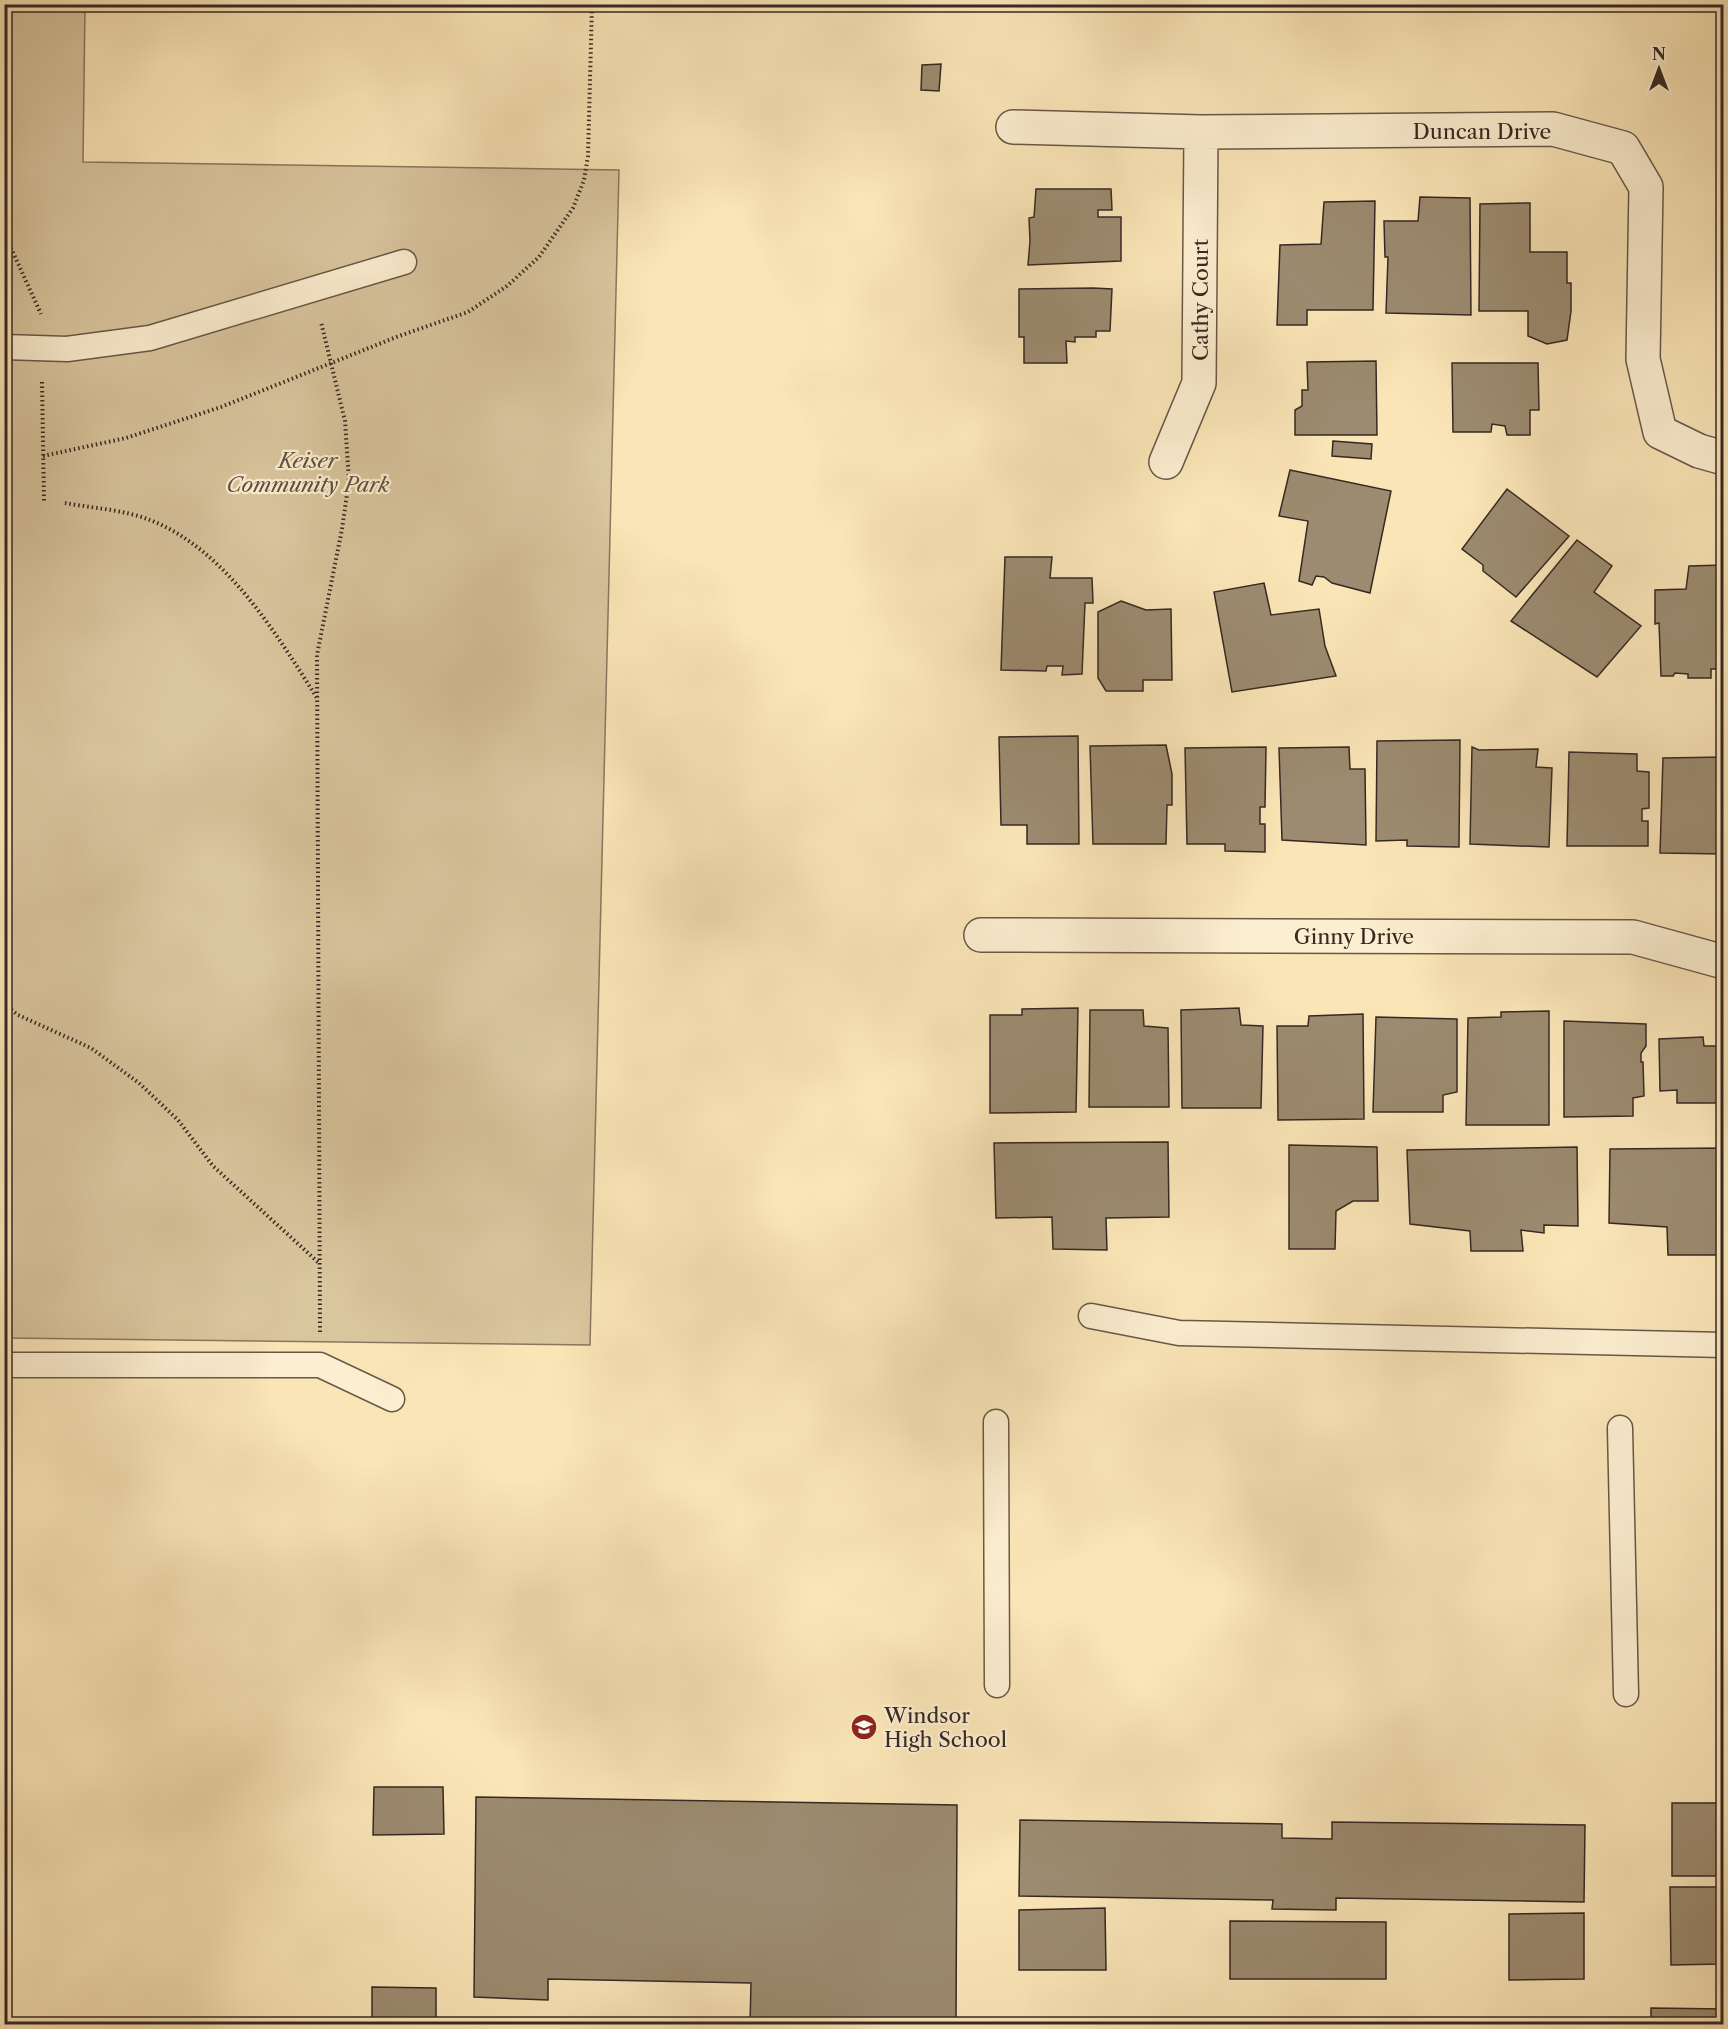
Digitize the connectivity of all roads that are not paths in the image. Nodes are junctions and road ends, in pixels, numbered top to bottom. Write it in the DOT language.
graph roads {
  1 [pos="1013,126"];
  2 [pos="1200,132"];
  3 [pos="404,262"];
  4 [pos="4,347"];
  5 [pos="1724,458"];
  6 [pos="1166,462"];
  7 [pos="981,935"];
  8 [pos="1724,962"];
  9 [pos="1091,1316"];
  10 [pos="1724,1345"];
  11 [pos="4,1365"];
  12 [pos="392,1399"];
  13 [pos="996,1422"];
  14 [pos="1620,1428"];
  15 [pos="997,1685"];
  16 [pos="1626,1694"];
  1 -- 2 [label="street, Duncan Drive"];
  2 -- 5 [label="street, Duncan Drive"];
  2 -- 6 [label="street, Cathy Court"];
  3 -- 4 [label="lane"];
  7 -- 8 [label="street, Ginny Drive"];
  9 -- 10 [label="lane"];
  11 -- 12 [label="lane"];
  13 -- 15 [label="lane"];
  14 -- 16 [label="lane"];
}
